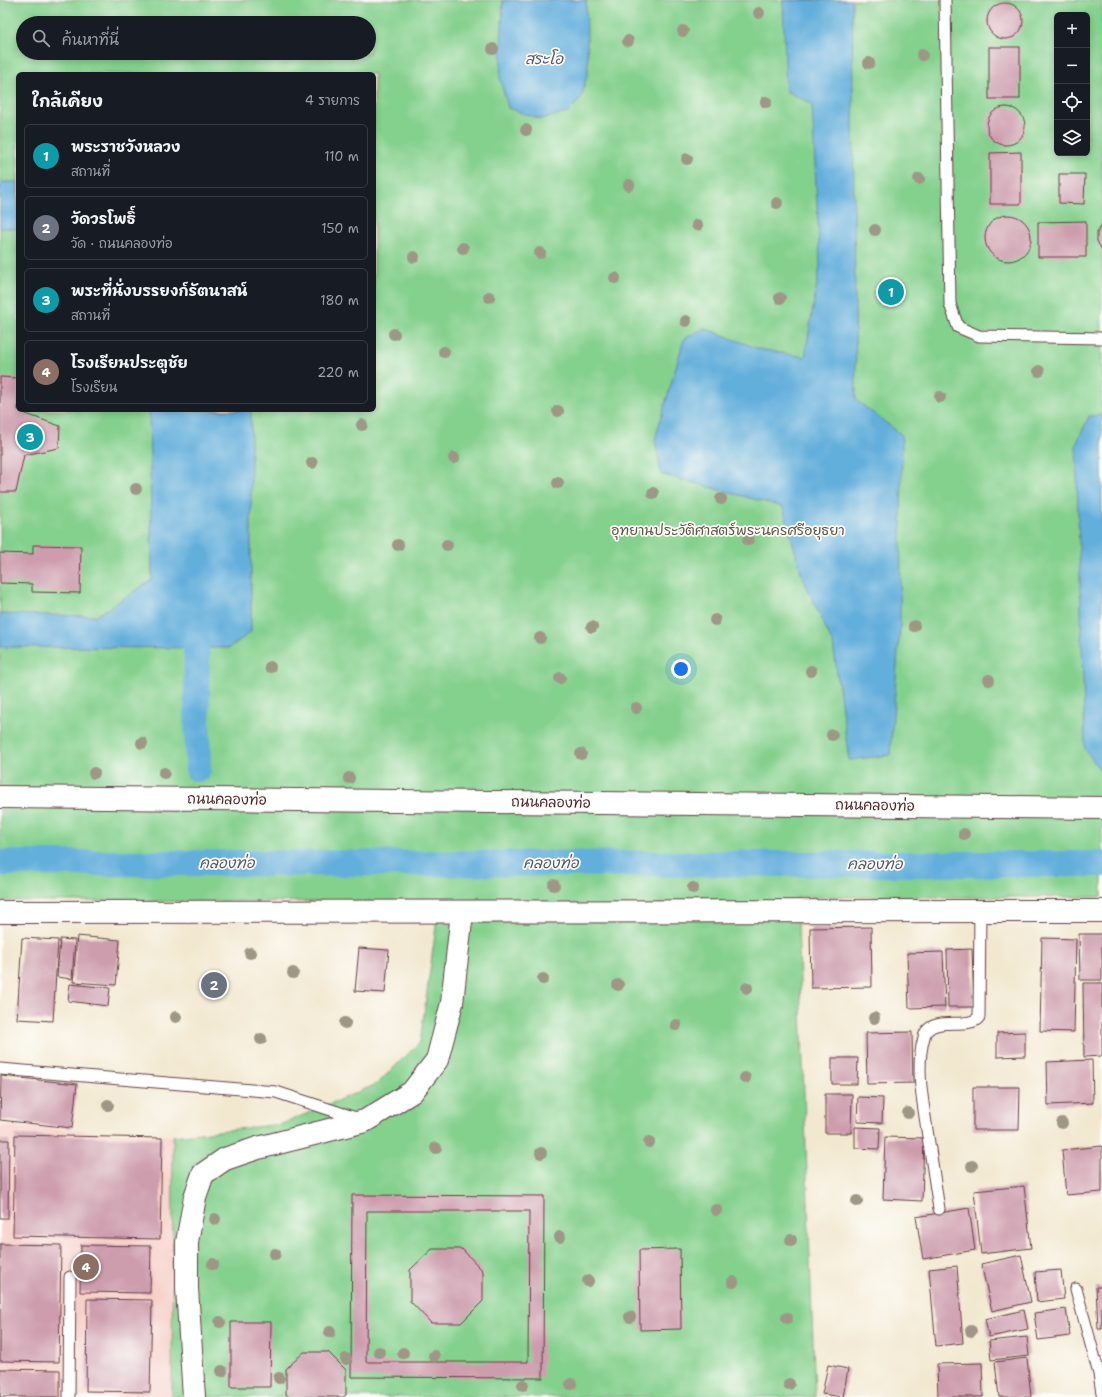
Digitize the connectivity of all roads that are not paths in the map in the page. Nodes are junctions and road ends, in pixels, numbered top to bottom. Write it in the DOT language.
graph roads {
  1 [pos="945,0"];
  2 [pos="1102,338"];
  3 [pos="0,797"];
  4 [pos="1102,808"];
  5 [pos="980,911"];
  6 [pos="1102,911"];
  7 [pos="0,912"];
  8 [pos="462,912"];
  9 [pos="0,1069"];
  10 [pos="365,1121"];
  11 [pos="939,1209"];
  12 [pos="70,1277"];
  13 [pos="1076,1289"];
  14 [pos="1102,1393"];
  15 [pos="68,1397"];
  16 [pos="194,1397"];
  1 -- 2 [label="lane"];
  3 -- 4 [label="street, ถนนคลองท่อ"];
  5 -- 6 [label="street"];
  5 -- 8 [label="street"];
  5 -- 11 [label="lane"];
  7 -- 8 [label="street"];
  8 -- 10 [label="street"];
  9 -- 10 [label="lane"];
  10 -- 16 [label="street"];
  12 -- 15 [label="lane"];
  13 -- 14 [label="lane"];
}
